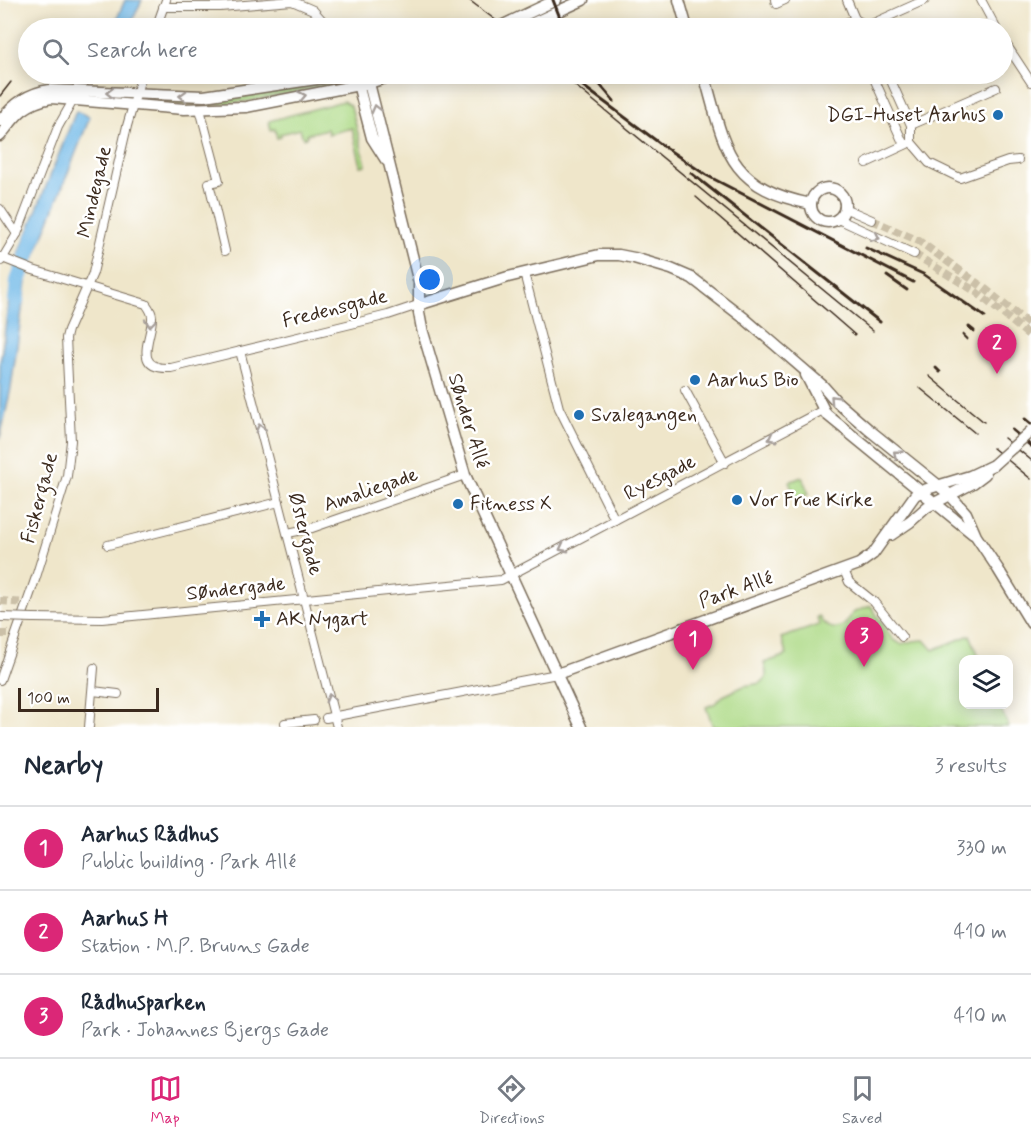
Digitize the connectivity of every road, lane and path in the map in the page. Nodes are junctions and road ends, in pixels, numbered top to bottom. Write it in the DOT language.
graph roads {
  1 [pos="556,0"];
  2 [pos="679,0"];
  3 [pos="775,0"];
  4 [pos="785,0"];
  5 [pos="847,0"];
  6 [pos="925,0"];
  7 [pos="981,0"];
  8 [pos="581,1"];
  9 [pos="164,2"];
  10 [pos="540,10"];
  11 [pos="159,18"];
  12 [pos="320,18"];
  13 [pos="521,18"];
  14 [pos="544,18"];
  15 [pos="684,18"];
  16 [pos="851,18"];
  17 [pos="886,18"];
  18 [pos="991,18"];
  19 [pos="1013,55"];
  20 [pos="1031,82"];
  21 [pos="138,84"];
  22 [pos="284,84"];
  23 [pos="339,84"];
  24 [pos="365,84"];
  25 [pos="706,84"];
  26 [pos="877,84"];
  27 [pos="893,84"];
  28 [pos="996,88"];
  29 [pos="77,93"];
  30 [pos="135,93"];
  31 [pos="133,105"];
  32 [pos="200,109"];
  33 [pos="0,121"];
  34 [pos="911,125"];
  35 [pos="0,136"];
  36 [pos="908,144"];
  37 [pos="1018,160"];
  38 [pos="866,163"];
  39 [pos="811,204"];
  40 [pos="844,207"];
  41 [pos="0,208"];
  42 [pos="837,219"];
  43 [pos="872,220"];
  44 [pos="17,234"];
  45 [pos="225,252"];
  46 [pos="914,254"];
  47 [pos="1,259"];
  48 [pos="524,273"];
  49 [pos="88,286"];
  50 [pos="418,305"];
  51 [pos="240,351"];
  52 [pos="805,372"];
  53 [pos="685,390"];
  54 [pos="823,410"];
  55 [pos="1031,431"];
  56 [pos="725,463"];
  57 [pos="993,465"];
  58 [pos="465,475"];
  59 [pos="937,486"];
  60 [pos="921,491"];
  61 [pos="949,494"];
  62 [pos="279,502"];
  63 [pos="934,502"];
  64 [pos="615,520"];
  65 [pos="288,533"];
  66 [pos="976,536"];
  67 [pos="887,537"];
  68 [pos="108,545"];
  69 [pos="844,570"];
  70 [pos="512,575"];
  71 [pos="305,599"];
  72 [pos="0,617"];
  73 [pos="1030,621"];
  74 [pos="902,637"];
  75 [pos="94,668"];
  76 [pos="557,674"];
  77 [pos="0,680"];
  78 [pos="93,692"];
  79 [pos="118,694"];
  80 [pos="335,717"];
  81 [pos="326,718"];
  82 [pos="314,720"];
  83 [pos="285,723"];
  84 [pos="90,727"];
  85 [pos="337,727"];
  86 [pos="581,727"];
  1 -- 10 [label="street"];
  2 -- 15 [label="street"];
  3 -- 4 [label="street"];
  5 -- 16 [label="street"];
  6 -- 17 [label="street"];
  7 -- 18 [label="street"];
  8 -- 10 [label="street"];
  8 -- 14 [label="street"];
  9 -- 11 [label="street"];
  9 -- 12 [label="street"];
  10 -- 13 [label="street"];
  19 -- 20 [label="street"];
  21 -- 30 [label="street, Mindegade"];
  22 -- 30 [label="street, one-way"];
  32 -- 23 [label="street, one-way"];
  24 -- 50 [label="street, Sønder Allé"];
  25 -- 39 [label="street"];
  26 -- 36 [label="street"];
  27 -- 34 [label="street"];
  28 -- 34 [label="street"];
  30 -- 29 [label="street, one-way"];
  29 -- 31 [label="street"];
  29 -- 33 [label="street"];
  29 -- 35 [label="street"];
  29 -- 44 [label="street"];
  30 -- 31 [label="street, Mindegade"];
  31 -- 32 [label="street"];
  31 -- 49 [label="street, Mindegade"];
  32 -- 45 [label="street"];
  34 -- 36 [label="street"];
  36 -- 37 [label="street"];
  36 -- 38 [label="street"];
  39 -- 40 [label="street"];
  39 -- 42 [label="street"];
  40 -- 42 [label="street"];
  40 -- 43 [label="street"];
  41 -- 44 [label="street"];
  42 -- 46 [label="street, one-way"];
  44 -- 47 [label="street"];
  47 -- 49 [label="street"];
  48 -- 50 [label="street, Fredensgade"];
  48 -- 52 [label="street, Fredensgade"];
  48 -- 64 [label="street"];
  49 -- 51 [label="street, Fredensgade, one-way"];
  49 -- 77 [label="street, Fiskergade"];
  50 -- 51 [label="street, Fredensgade"];
  50 -- 58 [label="street, Sønder Allé"];
  62 -- 51 [label="street, Østergade, one-way"];
  52 -- 54 [label="street"];
  59 -- 52 [label="street, Fredensgade, one-way"];
  53 -- 56 [label="street"];
  54 -- 56 [label="street, Ryesgade, one-way"];
  54 -- 60 [label="street"];
  55 -- 57 [label="street, bridge"];
  56 -- 64 [label="street, Ryesgade"];
  57 -- 59 [label="street"];
  57 -- 61 [label="street"];
  58 -- 65 [label="street, Amaliegade"];
  58 -- 70 [label="street, Sønder Allé"];
  59 -- 60 [label="street"];
  59 -- 61 [label="street, Fredensgade"];
  60 -- 63 [label="street"];
  60 -- 67 [label="street"];
  61 -- 63 [label="street"];
  61 -- 66 [label="street, Fredensgade"];
  62 -- 65 [label="street, Østergade"];
  62 -- 68 [label="street"];
  63 -- 66 [label="street"];
  63 -- 67 [label="street"];
  64 -- 70 [label="street, Ryesgade, one-way"];
  65 -- 71 [label="street, Østergade"];
  66 -- 73 [label="street"];
  67 -- 69 [label="street, Park Allé"];
  69 -- 74 [label="street"];
  69 -- 76 [label="street, Park Allé"];
  70 -- 71 [label="street, Søndergade"];
  70 -- 76 [label="street, Sønder Allé"];
  71 -- 72 [label="street, Søndergade, bridge"];
  80 -- 71 [label="street, Østergade, one-way"];
  75 -- 78 [label="street"];
  76 -- 80 [label="street"];
  76 -- 86 [label="street, Sønder Allé"];
  78 -- 79 [label="street"];
  78 -- 84 [label="street"];
  80 -- 81 [label="street"];
  80 -- 85 [label="street, Østergade"];
  82 -- 83 [label="street"];
}
